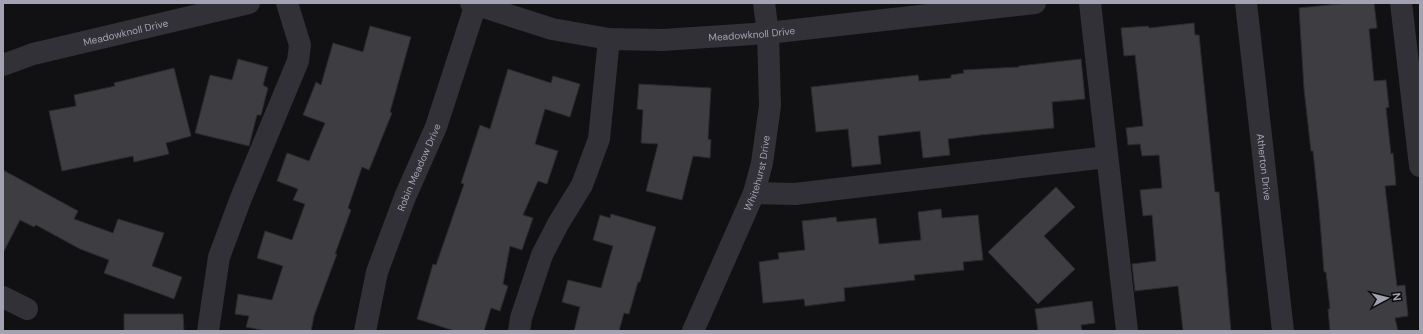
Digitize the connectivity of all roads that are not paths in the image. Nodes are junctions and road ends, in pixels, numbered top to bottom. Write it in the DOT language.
graph roads {
  1 [pos="250,3"];
  2 [pos="287,3"];
  3 [pos="764,3"];
  4 [pos="1035,3"];
  5 [pos="1090,3"];
  6 [pos="1246,3"];
  7 [pos="1401,3"];
  8 [pos="474,4"];
  9 [pos="946,8"];
  10 [pos="768,33"];
  11 [pos="609,39"];
  12 [pos="3,65"];
  13 [pos="1107,157"];
  14 [pos="1420,166"];
  15 [pos="754,193"];
  16 [pos="3,297"];
  17 [pos="27,309"];
  18 [pos="208,331"];
  19 [pos="365,331"];
  20 [pos="519,331"];
  21 [pos="693,331"];
  22 [pos="1127,331"];
  23 [pos="1283,331"];
  1 -- 12 [label="street, Meadowknoll Drive"];
  2 -- 18 [label="street"];
  3 -- 10 [label="street, Whitehurst Drive"];
  4 -- 9 [label="street, Meadowknoll Drive"];
  5 -- 13 [label="street"];
  6 -- 23 [label="street, Atherton Drive"];
  7 -- 14 [label="street"];
  8 -- 11 [label="street, Meadowknoll Drive"];
  8 -- 19 [label="street, Robin Meadow Drive"];
  9 -- 10 [label="street, Meadowknoll Drive"];
  10 -- 11 [label="street, Meadowknoll Drive"];
  10 -- 15 [label="street, Whitehurst Drive"];
  11 -- 20 [label="street"];
  13 -- 15 [label="street"];
  13 -- 22 [label="street"];
  15 -- 21 [label="street, Whitehurst Drive"];
  16 -- 17 [label="street"];
}
